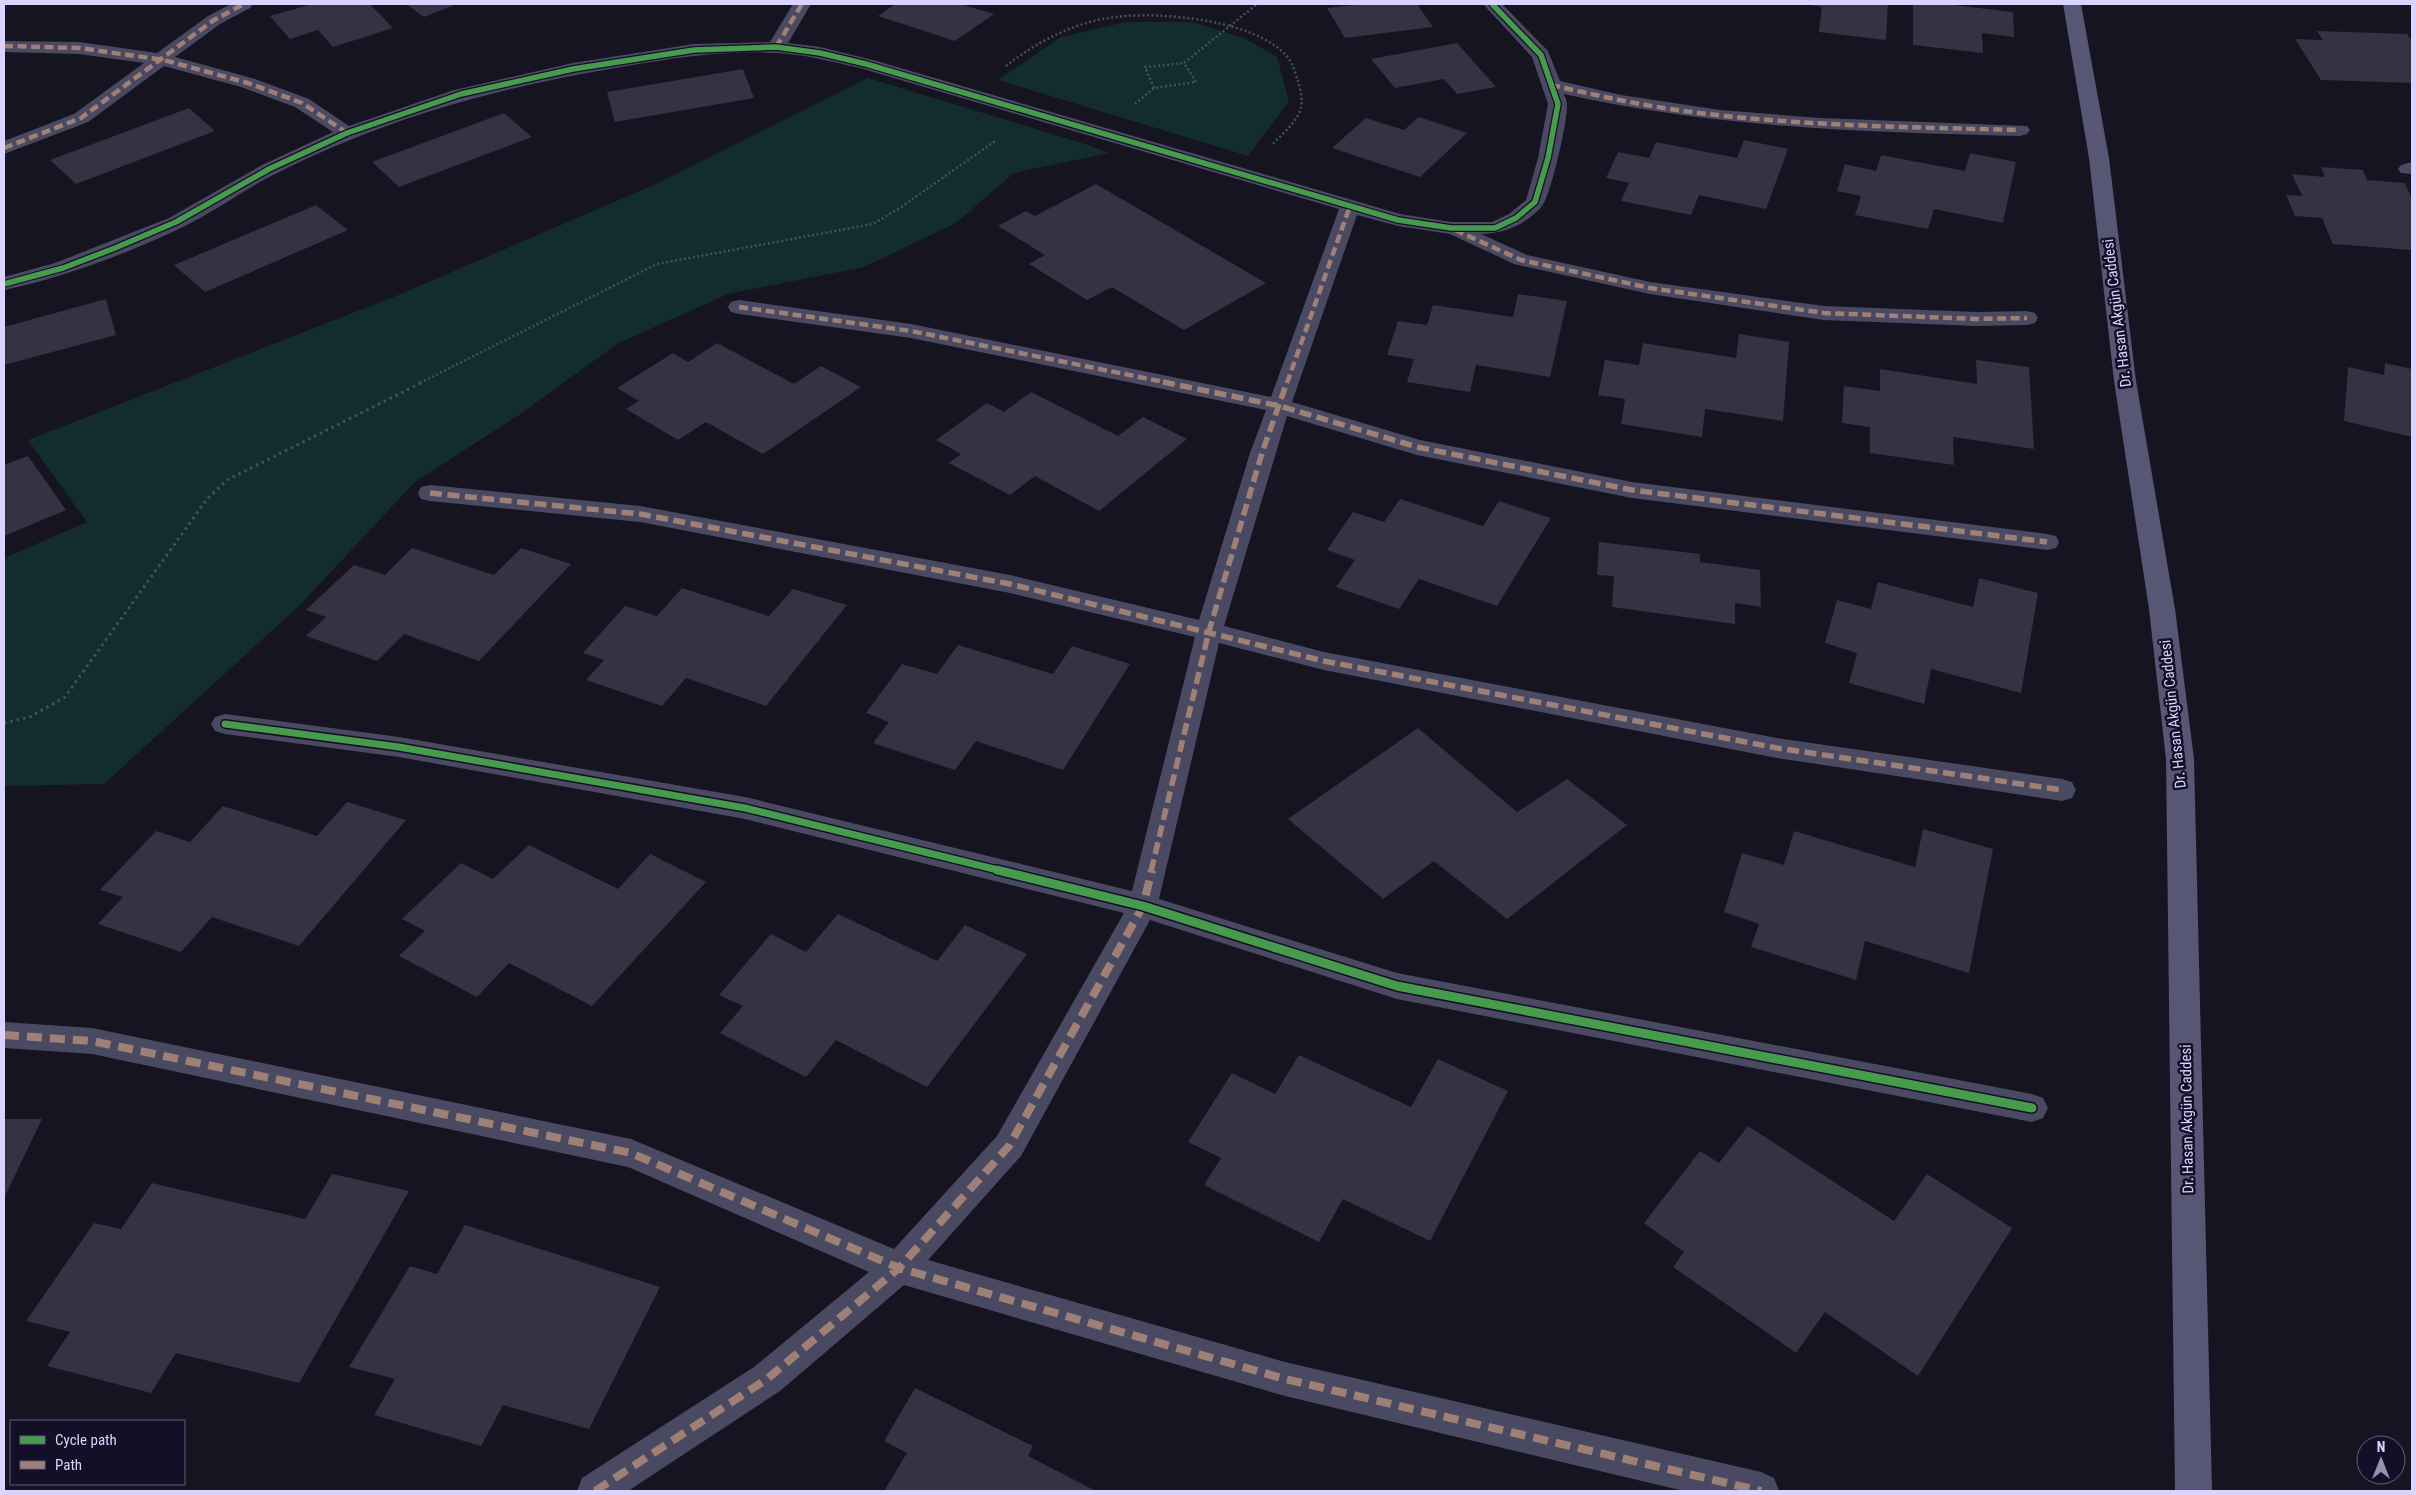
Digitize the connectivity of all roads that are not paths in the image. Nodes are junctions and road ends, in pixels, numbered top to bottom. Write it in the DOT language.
graph roads {
  1 [pos="244,4"];
  2 [pos="802,4"];
  3 [pos="1492,4"];
  4 [pos="2072,4"];
  5 [pos="4,46"];
  6 [pos="776,48"];
  7 [pos="164,60"];
  8 [pos="1551,85"];
  9 [pos="2020,130"];
  10 [pos="347,133"];
  11 [pos="4,148"];
  12 [pos="1350,206"];
  13 [pos="1451,228"];
  14 [pos="4,284"];
  15 [pos="739,307"];
  16 [pos="2027,318"];
  17 [pos="1280,406"];
  18 [pos="430,493"];
  19 [pos="2047,542"];
  20 [pos="1209,631"];
  21 [pos="226,724"];
  22 [pos="2062,790"];
  23 [pos="1143,906"];
  24 [pos="4,1035"];
  25 [pos="2032,1108"];
  26 [pos="899,1268"];
  27 [pos="595,1491"];
  28 [pos="1761,1491"];
  29 [pos="2194,1491"];
  1 -- 7 [label="street"];
  2 -- 6 [label="street"];
  3 -- 8 [label="street"];
  4 -- 29 [label="street, Dr. Hasan Akgün Caddesi"];
  5 -- 7 [label="street"];
  6 -- 10 [label="street"];
  6 -- 12 [label="street"];
  7 -- 10 [label="street"];
  7 -- 11 [label="street"];
  8 -- 9 [label="street"];
  8 -- 13 [label="street"];
  10 -- 14 [label="street"];
  12 -- 13 [label="street"];
  12 -- 17 [label="street"];
  13 -- 16 [label="street"];
  15 -- 17 [label="street"];
  17 -- 19 [label="street"];
  17 -- 20 [label="street"];
  18 -- 20 [label="street"];
  20 -- 22 [label="street"];
  20 -- 23 [label="street"];
  21 -- 23 [label="street"];
  23 -- 25 [label="street"];
  23 -- 26 [label="street"];
  24 -- 26 [label="street"];
  26 -- 27 [label="street"];
  26 -- 28 [label="street"];
}
